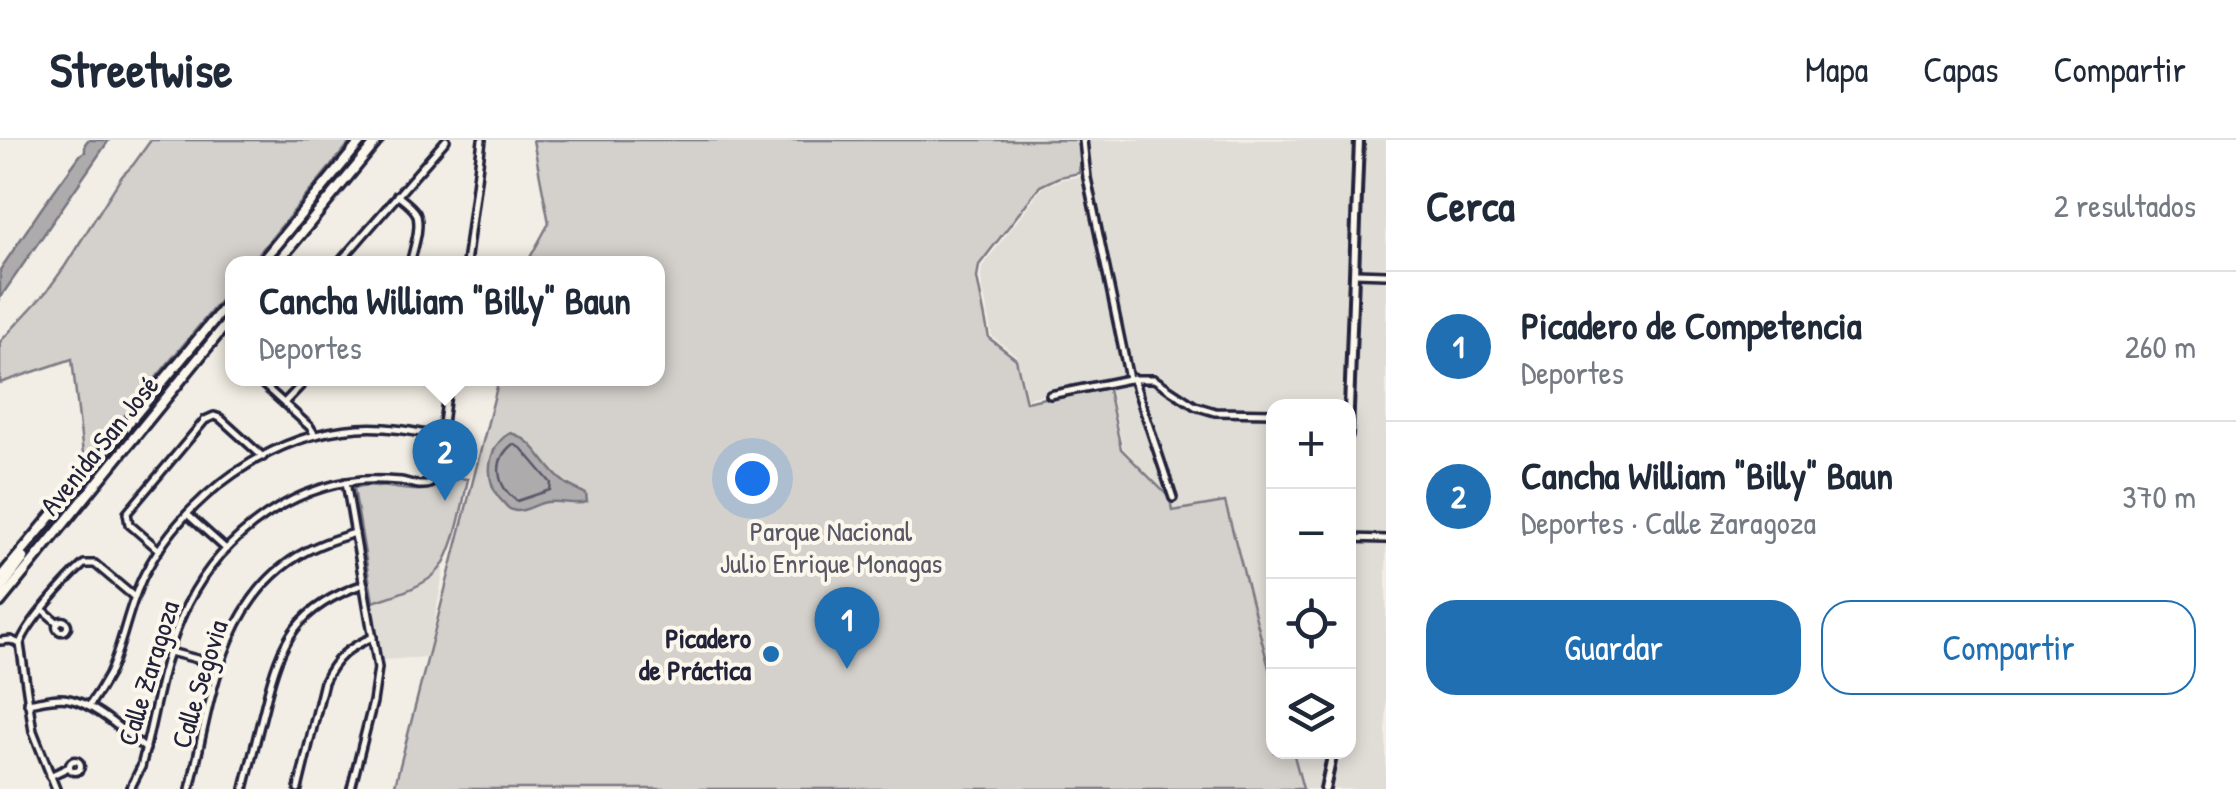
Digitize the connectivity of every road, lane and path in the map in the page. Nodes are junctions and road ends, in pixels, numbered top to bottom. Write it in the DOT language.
graph roads {
  1 [pos="362,140"];
  2 [pos="378,140"];
  3 [pos="446,140"];
  4 [pos="482,140"];
  5 [pos="1083,140"];
  6 [pos="1359,140"];
  7 [pos="397,195"];
  8 [pos="267,256"];
  9 [pos="283,256"];
  10 [pos="345,256"];
  11 [pos="412,256"];
  12 [pos="467,256"];
  13 [pos="1354,273"];
  14 [pos="1386,274"];
  15 [pos="225,307"];
  16 [pos="225,325"];
  17 [pos="1131,378"];
  18 [pos="265,386"];
  19 [pos="300,386"];
  20 [pos="448,386"];
  21 [pos="1050,395"];
  22 [pos="1350,399"];
  23 [pos="284,403"];
  24 [pos="1266,413"];
  25 [pos="316,436"];
  26 [pos="441,437"];
  27 [pos="263,457"];
  28 [pos="346,482"];
  29 [pos="1174,498"];
  30 [pos="188,514"];
  31 [pos="355,533"];
  32 [pos="1356,538"];
  33 [pos="1386,539"];
  34 [pos="30,544"];
  35 [pos="226,549"];
  36 [pos="159,550"];
  37 [pos="0,578"];
  38 [pos="364,584"];
  39 [pos="0,590"];
  40 [pos="134,596"];
  41 [pos="0,602"];
  42 [pos="43,610"];
  43 [pos="58,623"];
  44 [pos="373,637"];
  45 [pos="1,641"];
  46 [pos="17,643"];
  47 [pos="170,652"];
  48 [pos="220,665"];
  49 [pos="28,702"];
  50 [pos="89,706"];
  51 [pos="146,749"];
  52 [pos="1331,759"];
  53 [pos="70,768"];
  54 [pos="50,776"];
  55 [pos="56,789"];
  56 [pos="130,789"];
  57 [pos="190,789"];
  58 [pos="244,789"];
  59 [pos="298,789"];
  60 [pos="351,789"];
  61 [pos="1322,789"];
  1 -- 8 [label="main road"];
  2 -- 9 [label="main road"];
  3 -- 7 [label="street"];
  4 -- 12 [label="street"];
  5 -- 17 [label="street"];
  6 -- 13 [label="street"];
  7 -- 10 [label="street"];
  7 -- 11 [label="street"];
  13 -- 14 [label="street"];
  13 -- 22 [label="street"];
  15 -- 34 [label="main road, Avenida San José"];
  16 -- 41 [label="main road, Avenida San José"];
  17 -- 21 [label="street"];
  17 -- 24 [label="street"];
  17 -- 29 [label="street"];
  18 -- 23 [label="street"];
  19 -- 23 [label="street"];
  20 -- 26 [label="street, Calle Zaragoza"];
  23 -- 25 [label="street"];
  25 -- 26 [label="street"];
  25 -- 27 [label="street"];
  26 -- 28 [label="street, Calle Zaragoza"];
  27 -- 30 [label="street"];
  27 -- 36 [label="street"];
  28 -- 31 [label="street"];
  28 -- 35 [label="street, Calle Zaragoza"];
  30 -- 35 [label="street"];
  30 -- 36 [label="street"];
  31 -- 38 [label="street"];
  31 -- 48 [label="street, Calle Segovia"];
  32 -- 33 [label="street"];
  34 -- 37 [label="main road, Avenida San José"];
  34 -- 39 [label="main road"];
  35 -- 47 [label="street, Calle Zaragoza"];
  36 -- 40 [label="street"];
  38 -- 44 [label="street"];
  38 -- 58 [label="street"];
  40 -- 42 [label="street"];
  40 -- 50 [label="street"];
  42 -- 43 [label="street"];
  42 -- 46 [label="street"];
  44 -- 59 [label="street"];
  44 -- 60 [label="street"];
  45 -- 46 [label="street"];
  46 -- 49 [label="street"];
  47 -- 48 [label="street"];
  47 -- 51 [label="street, Calle Zaragoza"];
  48 -- 57 [label="street, Calle Segovia"];
  49 -- 50 [label="street"];
  49 -- 54 [label="street"];
  50 -- 51 [label="street"];
  51 -- 56 [label="street, Calle Zaragoza"];
  52 -- 61 [label="street"];
  53 -- 54 [label="street"];
  54 -- 55 [label="street"];
}
